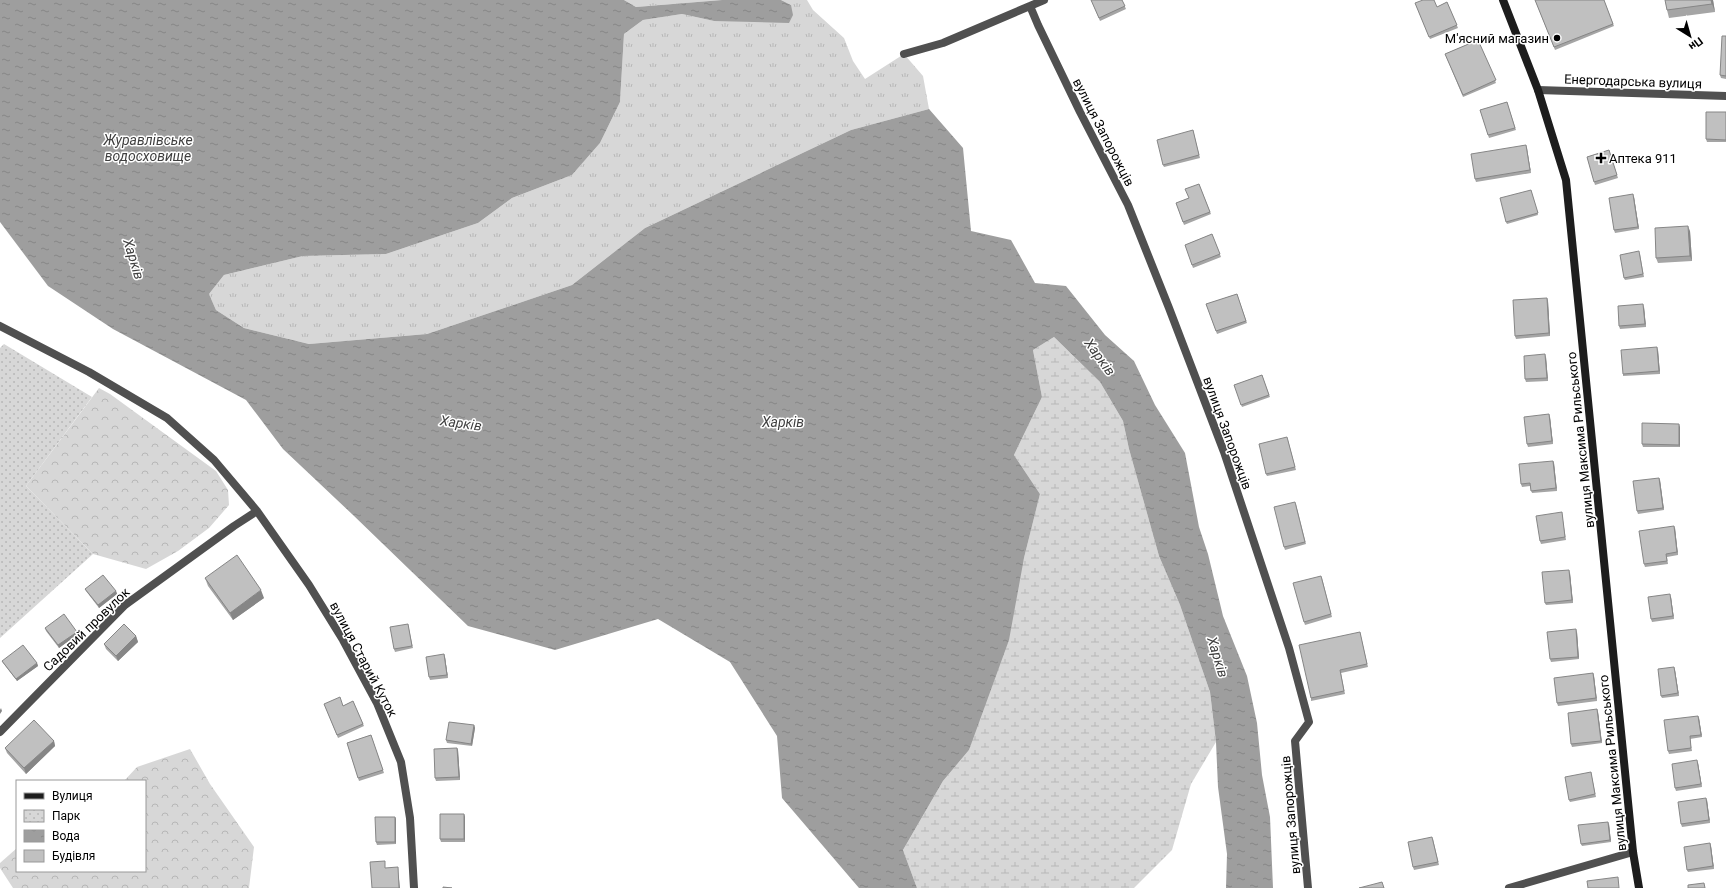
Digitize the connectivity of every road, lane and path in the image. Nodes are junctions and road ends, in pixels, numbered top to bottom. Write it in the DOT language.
graph roads {
  1 [pos="1044,0"];
  2 [pos="1503,0"];
  3 [pos="1030,6"];
  4 [pos="904,54"];
  5 [pos="1538,90"];
  6 [pos="1726,96"];
  7 [pos="0,326"];
  8 [pos="257,512"];
  9 [pos="0,732"];
  10 [pos="1633,852"];
  11 [pos="414,888"];
  12 [pos="1308,888"];
  13 [pos="1509,888"];
  14 [pos="1639,888"];
  1 -- 3 [label="street"];
  2 -- 5 [label="main road, вулиця Максима Рильського"];
  3 -- 4 [label="street"];
  3 -- 12 [label="street, вулиця Запорожців"];
  5 -- 6 [label="street, Енергодарська вулиця"];
  5 -- 10 [label="main road, вулиця Максима Рильського"];
  7 -- 8 [label="street, вулиця Старий Куток"];
  8 -- 9 [label="street, Садовий провулок"];
  8 -- 11 [label="street, вулиця Старий Куток"];
  10 -- 13 [label="street"];
  10 -- 14 [label="main road, вулиця Максима Рильського"];
}
